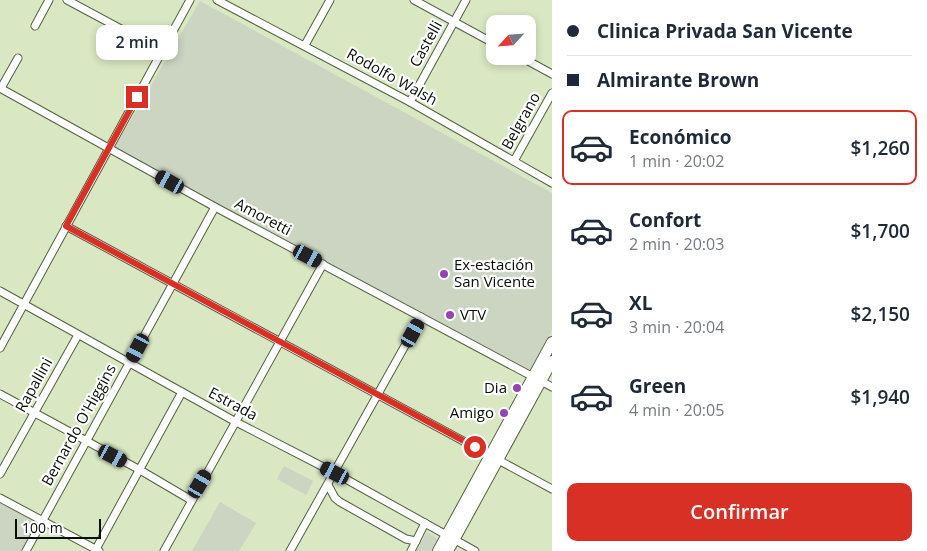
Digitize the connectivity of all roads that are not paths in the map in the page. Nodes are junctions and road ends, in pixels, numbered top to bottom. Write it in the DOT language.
graph roads {
  1 [pos="49,0"];
  2 [pos="67,0"];
  3 [pos="190,0"];
  4 [pos="217,0"];
  5 [pos="330,0"];
  6 [pos="414,0"];
  7 [pos="466,0"];
  8 [pos="454,22"];
  9 [pos="35,26"];
  10 [pos="486,39"];
  11 [pos="305,46"];
  12 [pos="162,51"];
  13 [pos="18,58"];
  14 [pos="536,65"];
  15 [pos="552,74"];
  16 [pos="0,88"];
  17 [pos="552,93"];
  18 [pos="410,102"];
  19 [pos="109,148"];
  20 [pos="514,161"];
  21 [pos="552,182"];
  22 [pos="215,207"];
  23 [pos="66,226"];
  24 [pos="323,264"];
  25 [pos="172,284"];
  26 [pos="0,291"];
  27 [pos="24,304"];
  28 [pos="422,317"];
  29 [pos="78,335"];
  30 [pos="280,342"];
  31 [pos="552,342"];
  32 [pos="0,348"];
  33 [pos="552,361"];
  34 [pos="129,364"];
  35 [pos="537,380"];
  36 [pos="552,388"];
  37 [pos="182,392"];
  38 [pos="0,394"];
  39 [pos="378,396"];
  40 [pos="34,414"];
  41 [pos="236,422"];
  42 [pos="86,442"];
  43 [pos="495,457"];
  44 [pos="140,470"];
  45 [pos="335,473"];
  46 [pos="0,474"];
  47 [pos="328,485"];
  48 [pos="552,489"];
  49 [pos="0,498"];
  50 [pos="191,500"];
  51 [pos="42,520"];
  52 [pos="425,523"];
  53 [pos="451,537"];
  54 [pos="416,541"];
  55 [pos="97,550"];
  56 [pos="26,551"];
  57 [pos="164,551"];
  58 [pos="290,551"];
  59 [pos="411,551"];
  60 [pos="438,551"];
  61 [pos="448,551"];
  62 [pos="476,551"];
  1 -- 9 [label="street"];
  2 -- 12 [label="street"];
  3 -- 12 [label="street"];
  4 -- 11 [label="street, Rodolfo Walsh"];
  5 -- 11 [label="street"];
  6 -- 8 [label="street"];
  7 -- 8 [label="street, Castelli"];
  8 -- 10 [label="street"];
  8 -- 18 [label="street, Castelli"];
  11 -- 18 [label="street, Rodolfo Walsh"];
  12 -- 19 [label="street"];
  13 -- 16 [label="street"];
  14 -- 15 [label="street"];
  16 -- 19 [label="street, Amoretti"];
  17 -- 20 [label="street, Belgrano"];
  18 -- 20 [label="street, Rodolfo Walsh"];
  19 -- 22 [label="street, Amoretti"];
  19 -- 23 [label="street"];
  20 -- 21 [label="street, Rodolfo Walsh"];
  22 -- 24 [label="street, Amoretti"];
  22 -- 25 [label="street, Bernardo O'Higgins"];
  23 -- 25 [label="street"];
  23 -- 27 [label="street"];
  24 -- 28 [label="street, Amoretti"];
  24 -- 30 [label="street"];
  25 -- 30 [label="street"];
  25 -- 34 [label="street, Bernardo O'Higgins"];
  26 -- 27 [label="street, Estrada"];
  27 -- 29 [label="street, Estrada"];
  27 -- 32 [label="street"];
  28 -- 35 [label="street, Amoretti"];
  28 -- 39 [label="street"];
  29 -- 34 [label="street, Estrada"];
  29 -- 40 [label="street, Rapallini"];
  30 -- 39 [label="street"];
  30 -- 41 [label="street"];
  31 -- 35 [label="main road"];
  33 -- 35 [label="main road"];
  34 -- 37 [label="street, Estrada"];
  34 -- 42 [label="street, Bernardo O'Higgins"];
  35 -- 36 [label="street, Amoretti"];
  35 -- 43 [label="main road"];
  37 -- 41 [label="street, Estrada"];
  37 -- 44 [label="street"];
  38 -- 40 [label="street"];
  39 -- 43 [label="street"];
  39 -- 45 [label="street"];
  40 -- 42 [label="street"];
  40 -- 46 [label="street, Rapallini"];
  41 -- 45 [label="street, Estrada"];
  41 -- 50 [label="street"];
  42 -- 44 [label="street"];
  42 -- 51 [label="street, Bernardo O'Higgins"];
  43 -- 48 [label="street"];
  43 -- 53 [label="main road"];
  44 -- 50 [label="street"];
  44 -- 55 [label="street"];
  45 -- 47 [label="street"];
  45 -- 52 [label="street, Estrada"];
  47 -- 54 [label="street"];
  47 -- 58 [label="street"];
  49 -- 51 [label="street"];
  50 -- 57 [label="street"];
  51 -- 55 [label="street"];
  51 -- 56 [label="street, Bernardo O'Higgins"];
  52 -- 53 [label="street, Estrada"];
  52 -- 54 [label="street"];
  53 -- 60 [label="main road"];
  53 -- 61 [label="main road"];
  53 -- 62 [label="street, Estrada"];
  54 -- 59 [label="street"];
}
